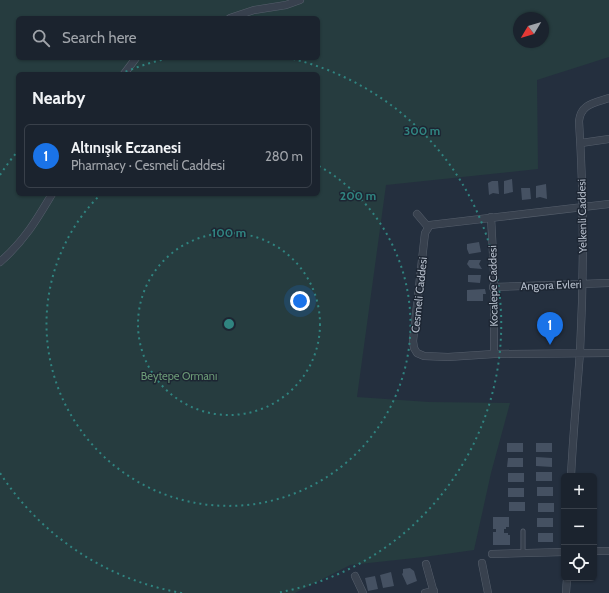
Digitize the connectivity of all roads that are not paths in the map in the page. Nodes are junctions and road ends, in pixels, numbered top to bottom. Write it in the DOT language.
graph roads {
  1 [pos="300,0"];
  2 [pos="236,16"];
  3 [pos="134,60"];
  4 [pos="126,72"];
  5 [pos="609,98"];
  6 [pos="609,139"];
  7 [pos="581,143"];
  8 [pos="51,196"];
  9 [pos="609,204"];
  10 [pos="582,207"];
  11 [pos="417,214"];
  12 [pos="491,217"];
  13 [pos="428,228"];
  14 [pos="0,262"];
  15 [pos="609,283"];
  16 [pos="582,284"];
  17 [pos="493,287"];
  18 [pos="580,352"];
  19 [pos="609,353"];
  20 [pos="494,354"];
  21 [pos="571,473"];
  22 [pos="523,531"];
  23 [pos="597,551"];
  24 [pos="609,551"];
  25 [pos="561,552"];
  26 [pos="523,553"];
  27 [pos="492,554"];
  28 [pos="482,562"];
  29 [pos="426,564"];
  30 [pos="355,576"];
  31 [pos="567,581"];
  32 [pos="434,592"];
  33 [pos="363,593"];
  34 [pos="425,593"];
  35 [pos="488,593"];
  36 [pos="566,593"];
  1 -- 2 [label="street"];
  3 -- 4 [label="street"];
  5 -- 7 [label="street, Yelkenli Caddesi"];
  6 -- 7 [label="street"];
  7 -- 10 [label="street, Yelkenli Caddesi"];
  8 -- 14 [label="street"];
  9 -- 10 [label="street"];
  10 -- 12 [label="street"];
  10 -- 16 [label="street, Yelkenli Caddesi"];
  11 -- 13 [label="street"];
  12 -- 13 [label="street"];
  12 -- 17 [label="street, Kocalepe Caddesi"];
  13 -- 20 [label="street, Cesmeli Caddesi"];
  15 -- 16 [label="street, Angora Evleri"];
  16 -- 17 [label="street, Angora Evleri"];
  16 -- 18 [label="street, Yelkenli Caddesi"];
  17 -- 20 [label="street, Kocalepe Caddesi"];
  18 -- 19 [label="street, Cesmeli Caddesi"];
  18 -- 20 [label="street, Cesmeli Caddesi"];
  18 -- 21 [label="street, Yelkenli Caddesi"];
  22 -- 26 [label="lane"];
  23 -- 24 [label="street"];
  25 -- 26 [label="street"];
  26 -- 27 [label="street"];
  28 -- 35 [label="street"];
  29 -- 32 [label="street"];
  30 -- 33 [label="street"];
  31 -- 36 [label="street"];
  32 -- 34 [label="street"];
}
